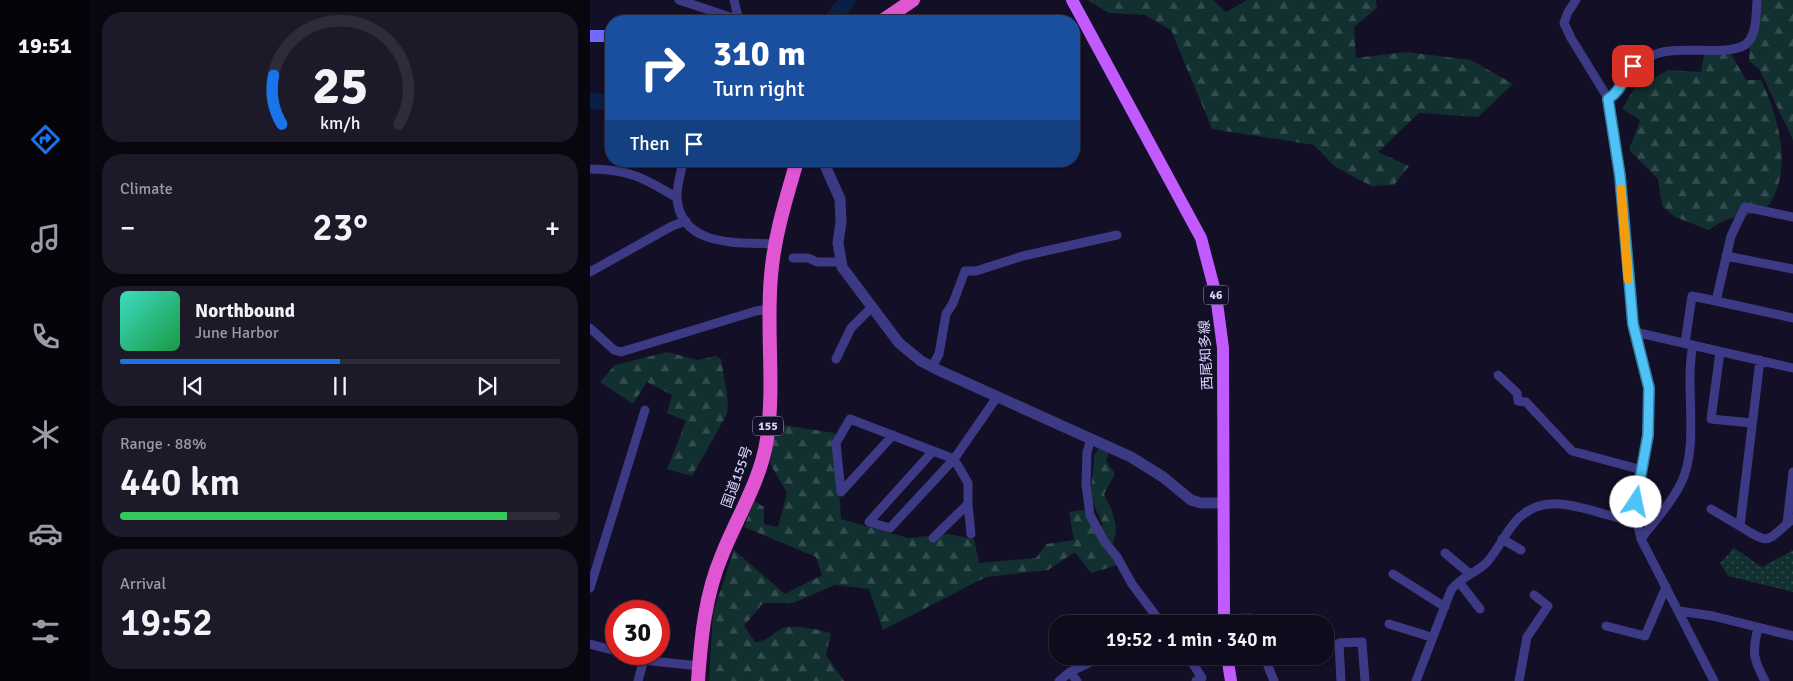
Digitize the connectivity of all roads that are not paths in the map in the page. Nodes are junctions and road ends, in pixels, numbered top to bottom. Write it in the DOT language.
graph roads {
  1 [pos="679,0"];
  2 [pos="734,0"];
  3 [pos="913,0"];
  4 [pos="1072,0"];
  5 [pos="1576,0"];
  6 [pos="1757,0"];
  7 [pos="724,15"];
  8 [pos="738,15"];
  9 [pos="891,15"];
  10 [pos="590,36"];
  11 [pos="605,36"];
  12 [pos="1608,99"];
  13 [pos="682,167"];
  14 [pos="794,167"];
  15 [pos="826,167"];
  16 [pos="590,169"];
  17 [pos="677,198"];
  18 [pos="1793,217"];
  19 [pos="686,221"];
  20 [pos="1117,235"];
  21 [pos="774,244"];
  22 [pos="1726,256"];
  23 [pos="793,258"];
  24 [pos="841,262"];
  25 [pos="1793,269"];
  26 [pos="590,272"];
  27 [pos="1716,301"];
  28 [pos="871,308"];
  29 [pos="770,309"];
  30 [pos="1793,318"];
  31 [pos="590,328"];
  32 [pos="1635,332"];
  33 [pos="1689,344"];
  34 [pos="1720,352"];
  35 [pos="836,359"];
  36 [pos="1760,360"];
  37 [pos="932,367"];
  38 [pos="1793,368"];
  39 [pos="1498,375"];
  40 [pos="997,397"];
  41 [pos="645,410"];
  42 [pos="1752,423"];
  43 [pos="892,435"];
  44 [pos="1090,439"];
  45 [pos="933,451"];
  46 [pos="954,458"];
  47 [pos="1642,470"];
  48 [pos="1793,472"];
  49 [pos="1224,503"];
  50 [pos="968,504"];
  51 [pos="1712,509"];
  52 [pos="1636,521"];
  53 [pos="1790,521"];
  54 [pos="1740,526"];
  55 [pos="971,534"];
  56 [pos="933,538"];
  57 [pos="1502,539"];
  58 [pos="1640,539"];
  59 [pos="1521,550"];
  60 [pos="1445,554"];
  61 [pos="1393,574"];
  62 [pos="1470,574"];
  63 [pos="1459,582"];
  64 [pos="590,588"];
  65 [pos="1666,588"];
  66 [pos="1534,595"];
  67 [pos="1444,607"];
  68 [pos="1480,609"];
  69 [pos="1679,611"];
  70 [pos="1159,615"];
  71 [pos="1224,615"];
  72 [pos="1389,624"];
  73 [pos="1606,626"];
  74 [pos="1758,628"];
  75 [pos="1793,636"];
  76 [pos="1431,637"];
  77 [pos="590,644"];
  78 [pos="605,648"];
  79 [pos="670,662"];
  80 [pos="642,665"];
  81 [pos="1084,665"];
  82 [pos="1194,665"];
  83 [pos="1228,665"];
  84 [pos="1268,665"];
  85 [pos="699,666"];
  86 [pos="1070,672"];
  87 [pos="638,681"];
  88 [pos="698,681"];
  89 [pos="1059,681"];
  90 [pos="1077,681"];
  91 [pos="1196,681"];
  92 [pos="1230,681"];
  93 [pos="1274,681"];
  94 [pos="1340,681"];
  95 [pos="1365,681"];
  96 [pos="1416,681"];
  97 [pos="1519,681"];
  98 [pos="1714,681"];
  99 [pos="1765,681"];
  1 -- 7 [label="street"];
  2 -- 8 [label="street"];
  3 -- 9 [label="highway"];
  4 -- 49 [label="main road, 西尾知多線 / 46"];
  5 -- 12 [label="street"];
  6 -- 12 [label="street"];
  10 -- 11 [label="main road"];
  12 -- 32 [label="street"];
  13 -- 17 [label="street"];
  14 -- 21 [label="highway, 国道155号 / 155"];
  15 -- 24 [label="street"];
  16 -- 17 [label="street"];
  17 -- 19 [label="street"];
  18 -- 22 [label="street"];
  19 -- 21 [label="street"];
  19 -- 26 [label="street"];
  20 -- 37 [label="street"];
  21 -- 29 [label="highway, 国道155号 / 155"];
  22 -- 25 [label="street"];
  22 -- 27 [label="street"];
  23 -- 24 [label="street"];
  24 -- 28 [label="street"];
  27 -- 30 [label="street"];
  27 -- 33 [label="street"];
  28 -- 35 [label="street"];
  28 -- 37 [label="street"];
  29 -- 31 [label="street"];
  29 -- 85 [label="highway, 国道155号 / 155"];
  32 -- 33 [label="street"];
  32 -- 47 [label="street"];
  33 -- 34 [label="street"];
  33 -- 58 [label="street"];
  34 -- 36 [label="street"];
  34 -- 42 [label="street"];
  36 -- 38 [label="street"];
  36 -- 42 [label="street"];
  37 -- 40 [label="street"];
  39 -- 47 [label="street"];
  40 -- 44 [label="street"];
  40 -- 46 [label="street"];
  41 -- 64 [label="street"];
  42 -- 54 [label="street"];
  43 -- 43 [label="street"];
  43 -- 45 [label="street"];
  44 -- 49 [label="street"];
  44 -- 70 [label="street"];
  45 -- 46 [label="street"];
  45 -- 46 [label="street"];
  46 -- 50 [label="street"];
  47 -- 52 [label="street"];
  48 -- 53 [label="street"];
  49 -- 71 [label="main road, 西尾知多線 / 46"];
  50 -- 55 [label="street"];
  50 -- 56 [label="street"];
  51 -- 54 [label="street"];
  52 -- 57 [label="street"];
  52 -- 58 [label="street"];
  53 -- 54 [label="street"];
  57 -- 59 [label="street"];
  57 -- 62 [label="street"];
  58 -- 65 [label="street"];
  60 -- 62 [label="street"];
  61 -- 67 [label="street"];
  62 -- 63 [label="street"];
  63 -- 67 [label="street"];
  63 -- 68 [label="street"];
  65 -- 69 [label="street"];
  65 -- 73 [label="street"];
  66 -- 97 [label="street"];
  67 -- 76 [label="street"];
  69 -- 74 [label="street"];
  69 -- 98 [label="street"];
  72 -- 76 [label="street"];
  74 -- 75 [label="street"];
  74 -- 99 [label="street"];
  76 -- 96 [label="street"];
  77 -- 78 [label="street"];
  79 -- 85 [label="street"];
  80 -- 87 [label="street"];
  81 -- 86 [label="street"];
  82 -- 91 [label="street"];
  83 -- 92 [label="main road"];
  84 -- 93 [label="street"];
  85 -- 88 [label="highway, 国道155号 / 155"];
  86 -- 89 [label="street"];
  86 -- 90 [label="street"];
  94 -- 95 [label="street"];
}
